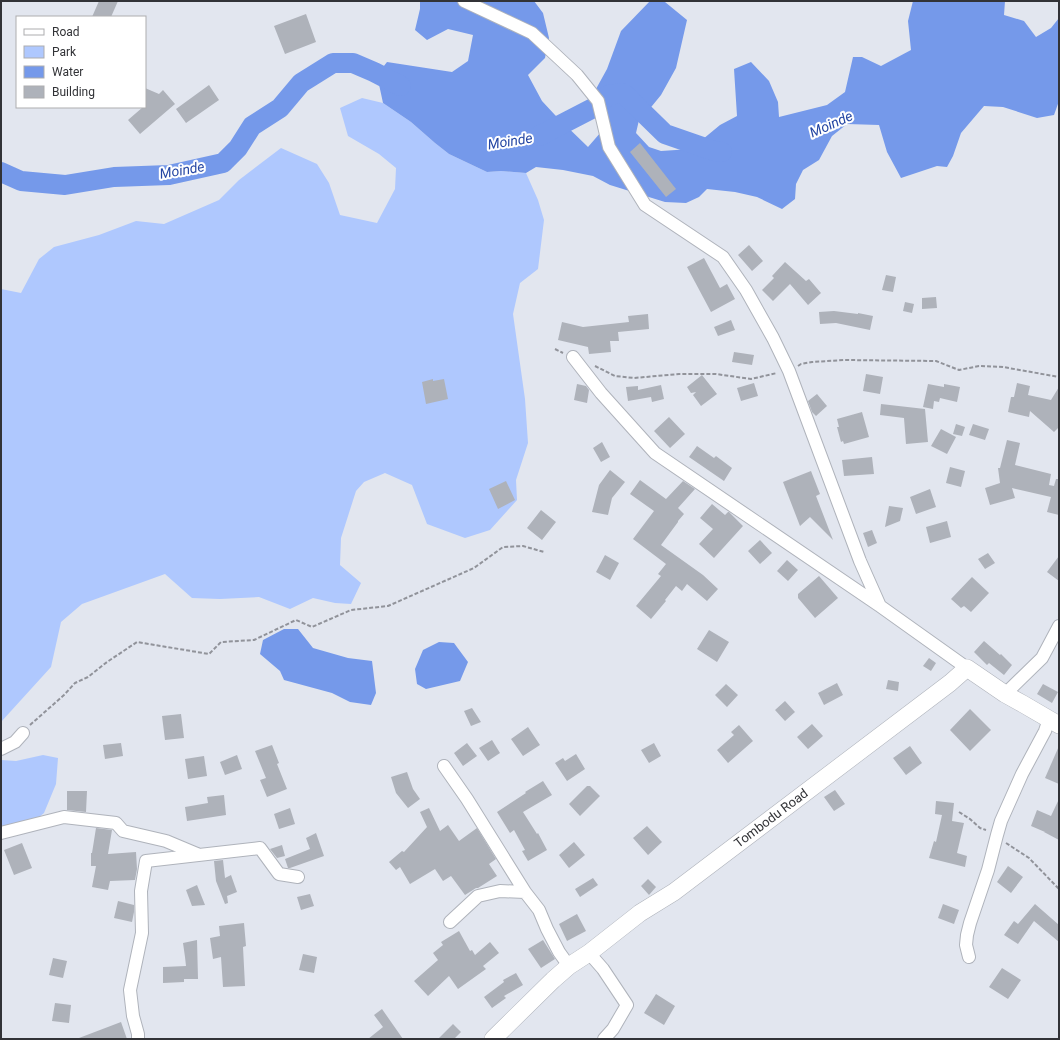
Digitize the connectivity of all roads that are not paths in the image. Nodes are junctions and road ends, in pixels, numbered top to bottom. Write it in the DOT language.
graph roads {
  1 [pos="464,1"];
  2 [pos="573,357"];
  3 [pos="880,606"];
  4 [pos="1059,626"];
  5 [pos="967,668"];
  6 [pos="1005,694"];
  7 [pos="1054,722"];
  8 [pos="23,733"];
  9 [pos="1,748"];
  10 [pos="444,766"];
  11 [pos="1,833"];
  12 [pos="198,855"];
  13 [pos="298,877"];
  14 [pos="525,892"];
  15 [pos="450,922"];
  16 [pos="589,952"];
  17 [pos="969,957"];
  18 [pos="569,966"];
  19 [pos="138,1039"];
  20 [pos="493,1039"];
  21 [pos="604,1039"];
  1 -- 3 [label="street"];
  2 -- 3 [label="street"];
  3 -- 5 [label="street"];
  4 -- 6 [label="street"];
  5 -- 6 [label="main road"];
  5 -- 16 [label="main road, Tombodu Road"];
  6 -- 7 [label="main road"];
  7 -- 17 [label="street"];
  8 -- 9 [label="street"];
  10 -- 14 [label="street"];
  11 -- 12 [label="street"];
  12 -- 13 [label="street"];
  12 -- 19 [label="street"];
  14 -- 15 [label="street"];
  14 -- 18 [label="street"];
  16 -- 18 [label="main road, Tombodu Road"];
  16 -- 21 [label="street"];
  18 -- 20 [label="main road, Tombodu Road"];
}
